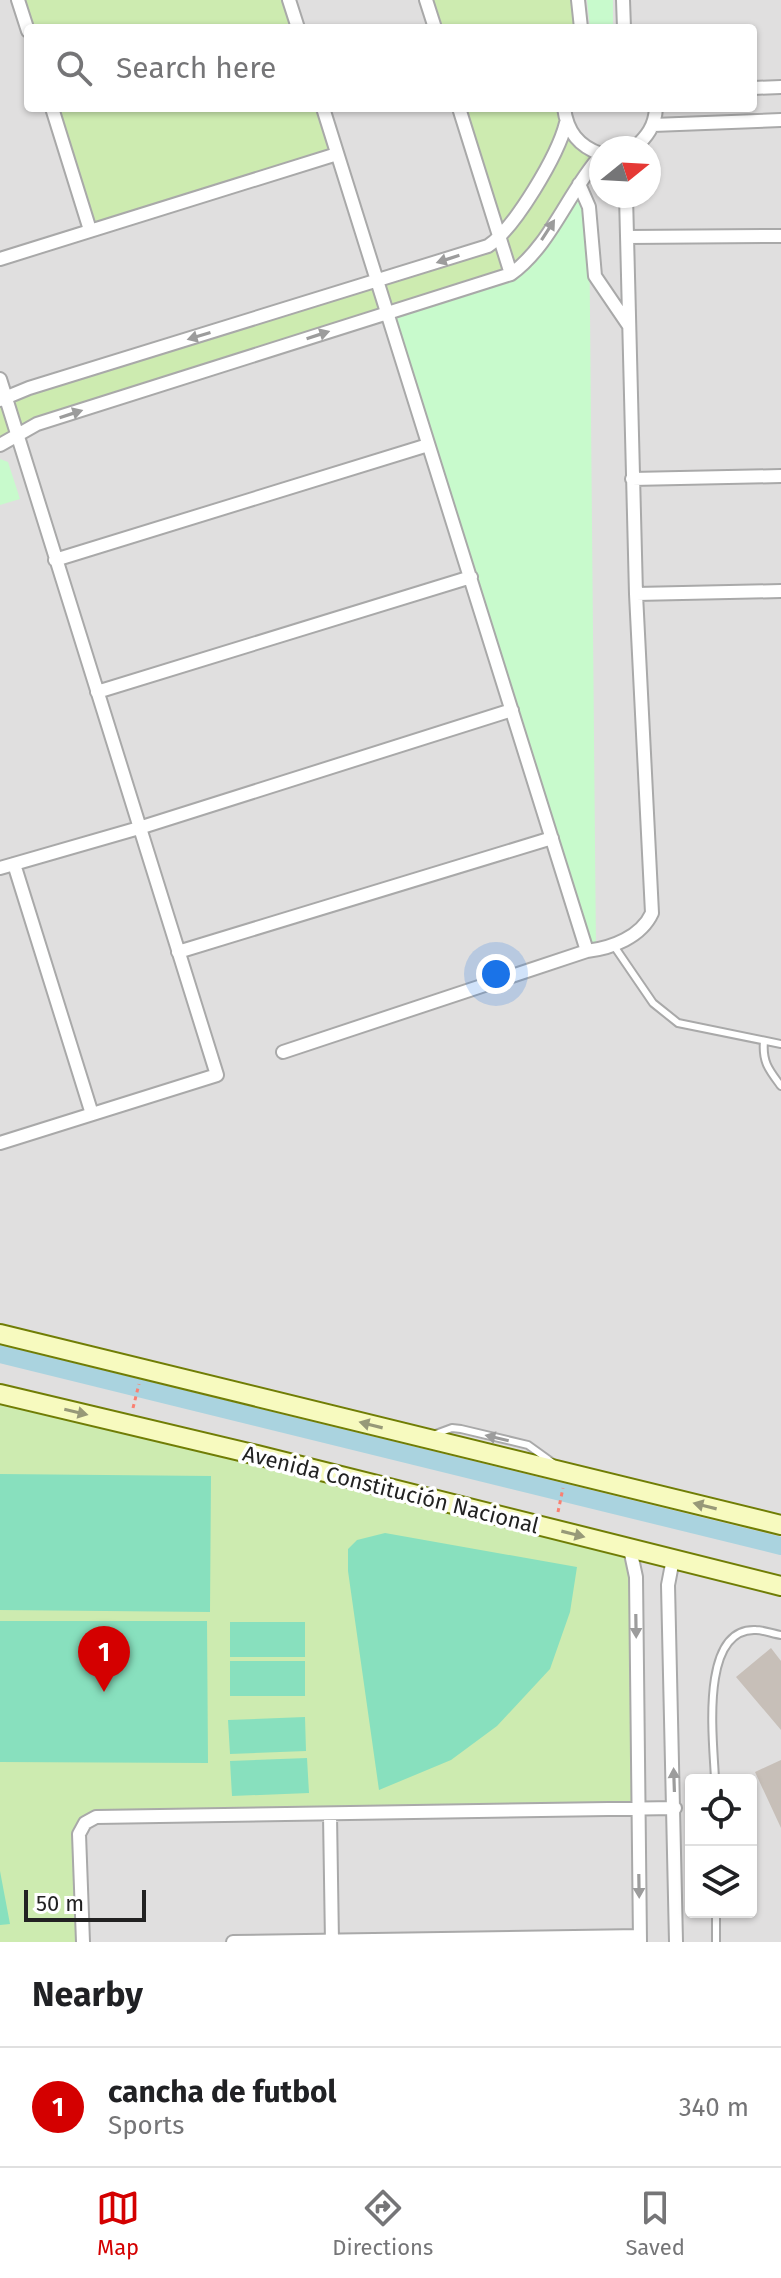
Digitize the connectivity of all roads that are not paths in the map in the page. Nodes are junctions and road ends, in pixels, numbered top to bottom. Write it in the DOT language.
graph roads {
  1 [pos="18,0"];
  2 [pos="289,0"];
  3 [pos="426,0"];
  4 [pos="578,0"];
  5 [pos="623,0"];
  6 [pos="26,24"];
  7 [pos="297,24"];
  8 [pos="434,24"];
  9 [pos="581,24"];
  10 [pos="624,24"];
  11 [pos="781,87"];
  12 [pos="757,88"];
  13 [pos="53,112"];
  14 [pos="324,112"];
  15 [pos="460,112"];
  16 [pos="565,112"];
  17 [pos="655,112"];
  18 [pos="781,120"];
  19 [pos="566,123"];
  20 [pos="653,125"];
  21 [pos="646,136"];
  22 [pos="589,149"];
  23 [pos="337,154"];
  24 [pos="589,171"];
  25 [pos="579,184"];
  26 [pos="626,208"];
  27 [pos="90,230"];
  28 [pos="781,236"];
  29 [pos="627,237"];
  30 [pos="499,239"];
  31 [pos="0,259"];
  32 [pos="511,274"];
  33 [pos="377,282"];
  34 [pos="387,313"];
  35 [pos="629,326"];
  36 [pos="0,379"];
  37 [pos="3,399"];
  38 [pos="17,436"];
  39 [pos="0,445"];
  40 [pos="428,445"];
  41 [pos="781,476"];
  42 [pos="632,479"];
  43 [pos="55,560"];
  44 [pos="471,577"];
  45 [pos="781,591"];
  46 [pos="636,594"];
  47 [pos="97,692"];
  48 [pos="512,710"];
  49 [pos="139,828"];
  50 [pos="552,838"];
  51 [pos="14,864"];
  52 [pos="0,868"];
  53 [pos="614,946"];
  54 [pos="587,951"];
  55 [pos="178,952"];
  56 [pos="764,1041"];
  57 [pos="781,1044"];
  58 [pos="283,1052"];
  59 [pos="781,1086"];
  60 [pos="92,1114"];
  61 [pos="0,1143"];
  62 [pos="0,1334"];
  63 [pos="0,1394"];
  64 [pos="781,1525"];
  65 [pos="630,1549"];
  66 [pos="673,1559"];
  67 [pos="781,1586"];
  68 [pos="781,1635"];
  69 [pos="715,1774"];
  70 [pos="675,1808"];
  71 [pos="638,1810"];
  72 [pos="330,1815"];
  73 [pos="716,1918"];
  74 [pos="640,1939"];
  75 [pos="332,1941"];
  76 [pos="83,1942"];
  77 [pos="233,1942"];
  78 [pos="676,1942"];
  79 [pos="716,1942"];
  1 -- 6 [label="street"];
  2 -- 7 [label="street"];
  3 -- 8 [label="street"];
  4 -- 9 [label="street"];
  5 -- 10 [label="street"];
  11 -- 12 [label="street"];
  13 -- 27 [label="street"];
  14 -- 23 [label="street"];
  15 -- 30 [label="street"];
  16 -- 19 [label="street"];
  17 -- 20 [label="street"];
  18 -- 20 [label="street"];
  19 -- 22 [label="street"];
  19 -- 30 [label="street"];
  20 -- 21 [label="street"];
  23 -- 27 [label="street"];
  23 -- 33 [label="street"];
  24 -- 25 [label="street"];
  32 -- 25 [label="street, one-way"];
  25 -- 35 [label="street"];
  26 -- 29 [label="street"];
  27 -- 31 [label="street"];
  28 -- 29 [label="street"];
  29 -- 35 [label="street"];
  30 -- 32 [label="street"];
  30 -- 33 [label="street, one-way"];
  32 -- 34 [label="street"];
  33 -- 34 [label="street"];
  33 -- 37 [label="street, one-way"];
  38 -- 34 [label="street, one-way"];
  34 -- 40 [label="street"];
  35 -- 42 [label="street"];
  36 -- 37 [label="street"];
  37 -- 38 [label="street"];
  38 -- 39 [label="street"];
  38 -- 43 [label="street"];
  40 -- 43 [label="street"];
  40 -- 44 [label="street"];
  41 -- 42 [label="street"];
  42 -- 46 [label="street"];
  43 -- 47 [label="street"];
  44 -- 47 [label="street"];
  44 -- 48 [label="street"];
  45 -- 46 [label="street"];
  46 -- 53 [label="street"];
  47 -- 49 [label="street"];
  48 -- 49 [label="street"];
  48 -- 50 [label="street"];
  49 -- 51 [label="street"];
  49 -- 55 [label="street"];
  50 -- 54 [label="street"];
  50 -- 55 [label="street"];
  51 -- 52 [label="street"];
  51 -- 60 [label="street"];
  53 -- 54 [label="street"];
  53 -- 56 [label="lane"];
  54 -- 58 [label="street"];
  55 -- 60 [label="street"];
  56 -- 57 [label="lane"];
  56 -- 59 [label="lane"];
  60 -- 61 [label="street"];
  64 -- 62 [label="main road, one-way"];
  63 -- 65 [label="main road, Avenida Constitución Nacional, one-way"];
  65 -- 66 [label="main road, Avenida Constitución Nacional"];
  65 -- 71 [label="street, one-way"];
  66 -- 67 [label="main road, Avenida Constitución Nacional"];
  70 -- 66 [label="street, one-way"];
  68 -- 69 [label="lane"];
  70 -- 71 [label="street"];
  70 -- 78 [label="street"];
  71 -- 72 [label="street"];
  71 -- 74 [label="street, one-way"];
  72 -- 75 [label="street"];
  72 -- 76 [label="street"];
  73 -- 79 [label="lane"];
  74 -- 75 [label="street"];
  75 -- 77 [label="street"];
}
